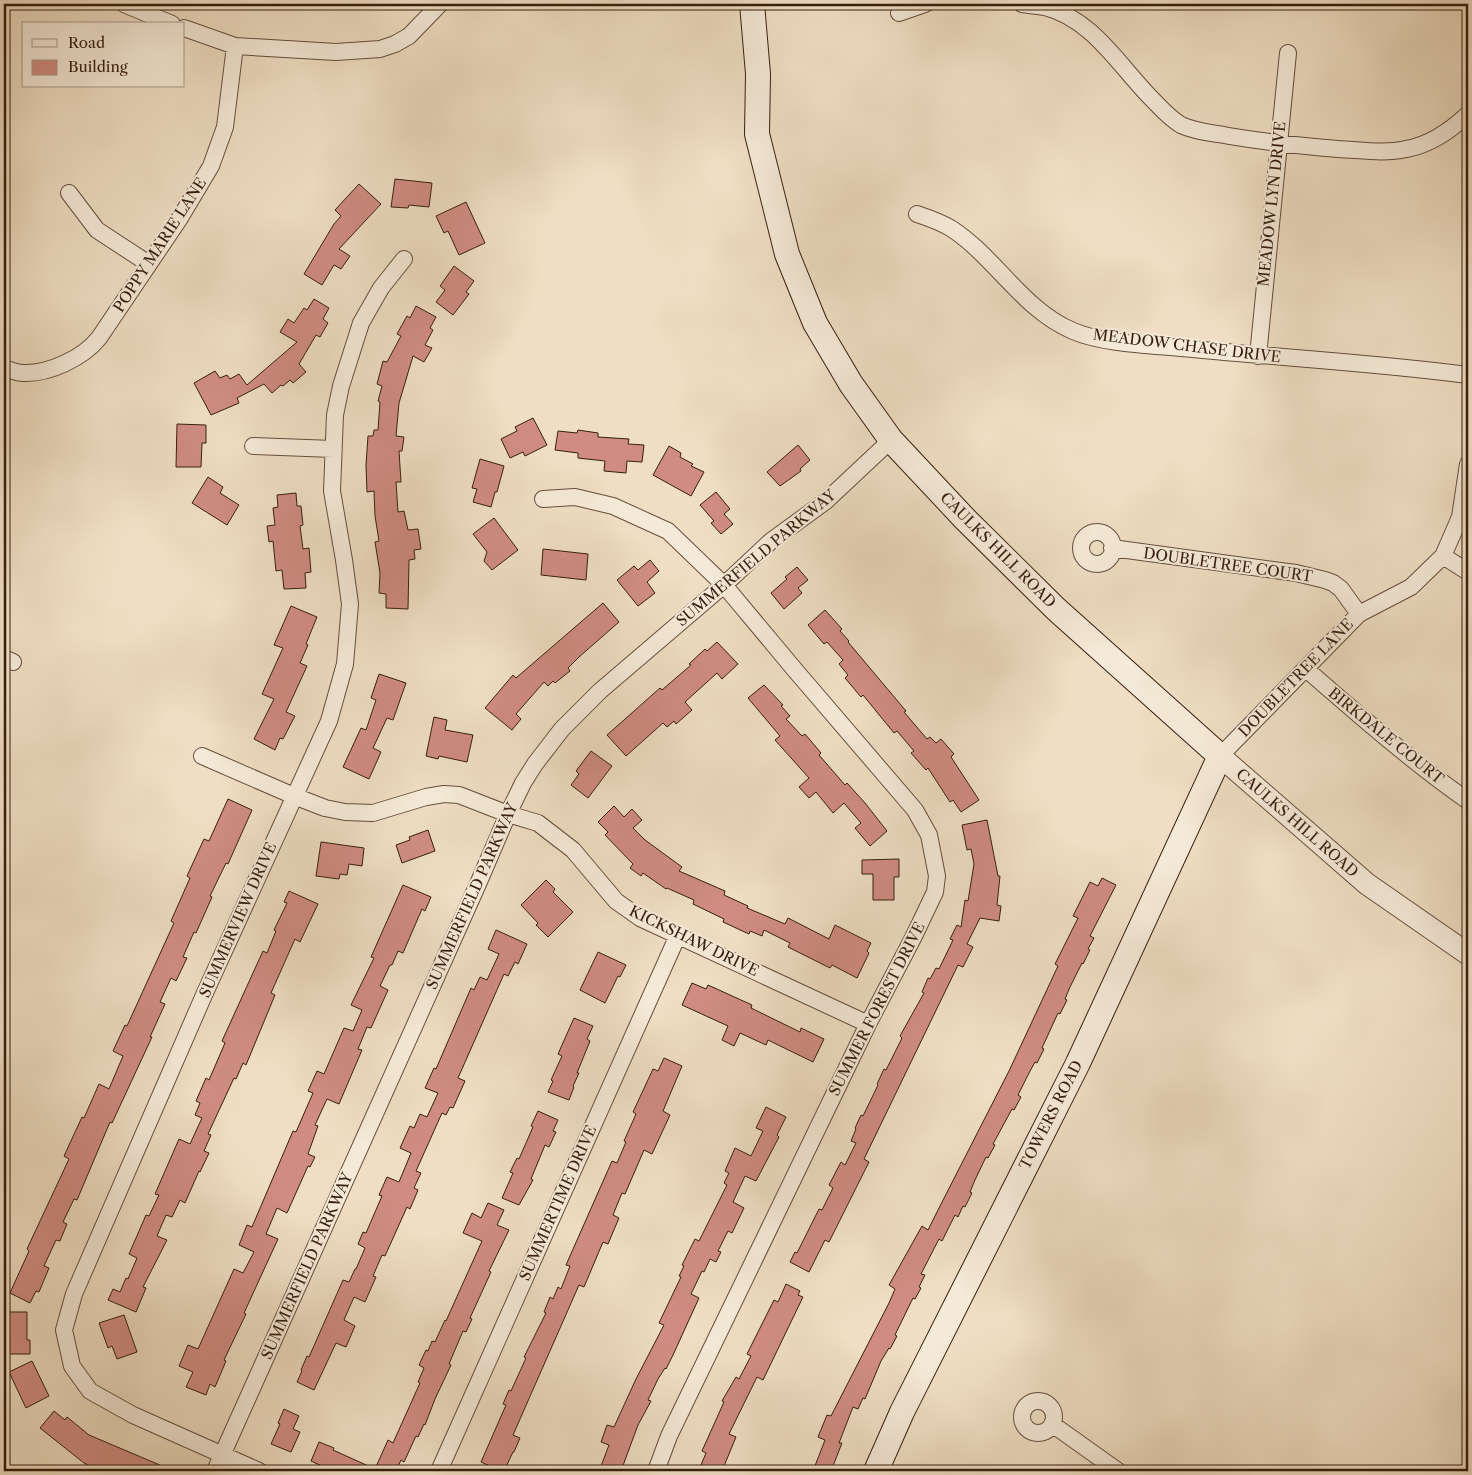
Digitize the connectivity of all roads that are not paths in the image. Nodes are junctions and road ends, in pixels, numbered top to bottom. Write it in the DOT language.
graph roads {
  1 [pos="124,4"];
  2 [pos="440,4"];
  3 [pos="752,4"];
  4 [pos="925,4"];
  5 [pos="1022,4"];
  6 [pos="899,14"];
  7 [pos="167,22"];
  8 [pos="185,28"];
  9 [pos="236,46"];
  10 [pos="1288,53"];
  11 [pos="1468,114"];
  12 [pos="1278,144"];
  13 [pos="69,192"];
  14 [pos="917,214"];
  15 [pos="404,259"];
  16 [pos="149,264"];
  17 [pos="1258,356"];
  18 [pos="4,368"];
  19 [pos="1468,376"];
  20 [pos="892,440"];
  21 [pos="253,446"];
  22 [pos="333,449"];
  23 [pos="1468,464"];
  24 [pos="543,499"];
  25 [pos="1112,548"];
  26 [pos="1443,556"];
  27 [pos="1468,572"];
  28 [pos="724,585"];
  29 [pos="1359,614"];
  30 [pos="1306,669"];
  31 [pos="202,756"];
  32 [pos="1220,756"];
  33 [pos="294,796"];
  34 [pos="1468,801"];
  35 [pos="508,814"];
  36 [pos="678,935"];
  37 [pos="1468,954"];
  38 [pos="868,1024"];
  39 [pos="1052,1424"];
  40 [pos="222,1454"];
  41 [pos="215,1471"];
  42 [pos="259,1471"];
  43 [pos="439,1471"];
  44 [pos="656,1471"];
  45 [pos="876,1471"];
  46 [pos="1118,1471"];
  1 -- 7 [label="street"];
  2 -- 9 [label="street"];
  3 -- 20 [label="main road, CAULKS HILL ROAD"];
  4 -- 6 [label="street"];
  5 -- 12 [label="street"];
  8 -- 9 [label="street"];
  9 -- 16 [label="street, POPPY MARIE LANE"];
  10 -- 12 [label="street, MEADOW LYN DRIVE"];
  11 -- 12 [label="street"];
  12 -- 17 [label="street, MEADOW LYN DRIVE"];
  13 -- 16 [label="street"];
  14 -- 17 [label="street, MEADOW CHASE DRIVE"];
  15 -- 22 [label="street, SUMMERVIEW DRIVE"];
  16 -- 18 [label="street, POPPY MARIE LANE"];
  17 -- 19 [label="street, MEADOW CHASE DRIVE"];
  20 -- 28 [label="street, SUMMERFIELD PARKWAY"];
  20 -- 32 [label="main road, CAULKS HILL ROAD"];
  21 -- 22 [label="street"];
  22 -- 33 [label="street, SUMMERVIEW DRIVE"];
  23 -- 26 [label="street, DOUBLETREE LANE"];
  24 -- 28 [label="street, SUMMER FOREST DRIVE"];
  25 -- 29 [label="street, DOUBLETREE COURT"];
  26 -- 27 [label="street"];
  26 -- 29 [label="street, DOUBLETREE LANE"];
  28 -- 35 [label="street, SUMMERFIELD PARKWAY"];
  28 -- 38 [label="street, SUMMER FOREST DRIVE"];
  29 -- 30 [label="street, DOUBLETREE LANE"];
  30 -- 32 [label="street, DOUBLETREE LANE"];
  30 -- 34 [label="street, BIRKDALE COURT"];
  31 -- 33 [label="street, KICKSHAW DRIVE"];
  32 -- 37 [label="street, CAULKS HILL ROAD"];
  32 -- 45 [label="main road, TOWERS ROAD"];
  33 -- 35 [label="street, KICKSHAW DRIVE"];
  33 -- 40 [label="street, SUMMERVIEW DRIVE"];
  35 -- 36 [label="street, KICKSHAW DRIVE"];
  35 -- 40 [label="street, SUMMERFIELD PARKWAY"];
  36 -- 38 [label="street, KICKSHAW DRIVE"];
  36 -- 43 [label="street, SUMMERTIME DRIVE"];
  38 -- 44 [label="street, SUMMER FOREST DRIVE"];
  39 -- 46 [label="street"];
  40 -- 41 [label="street, SUMMERFIELD PARKWAY"];
  40 -- 42 [label="street, SUMMERVIEW DRIVE"];
}
